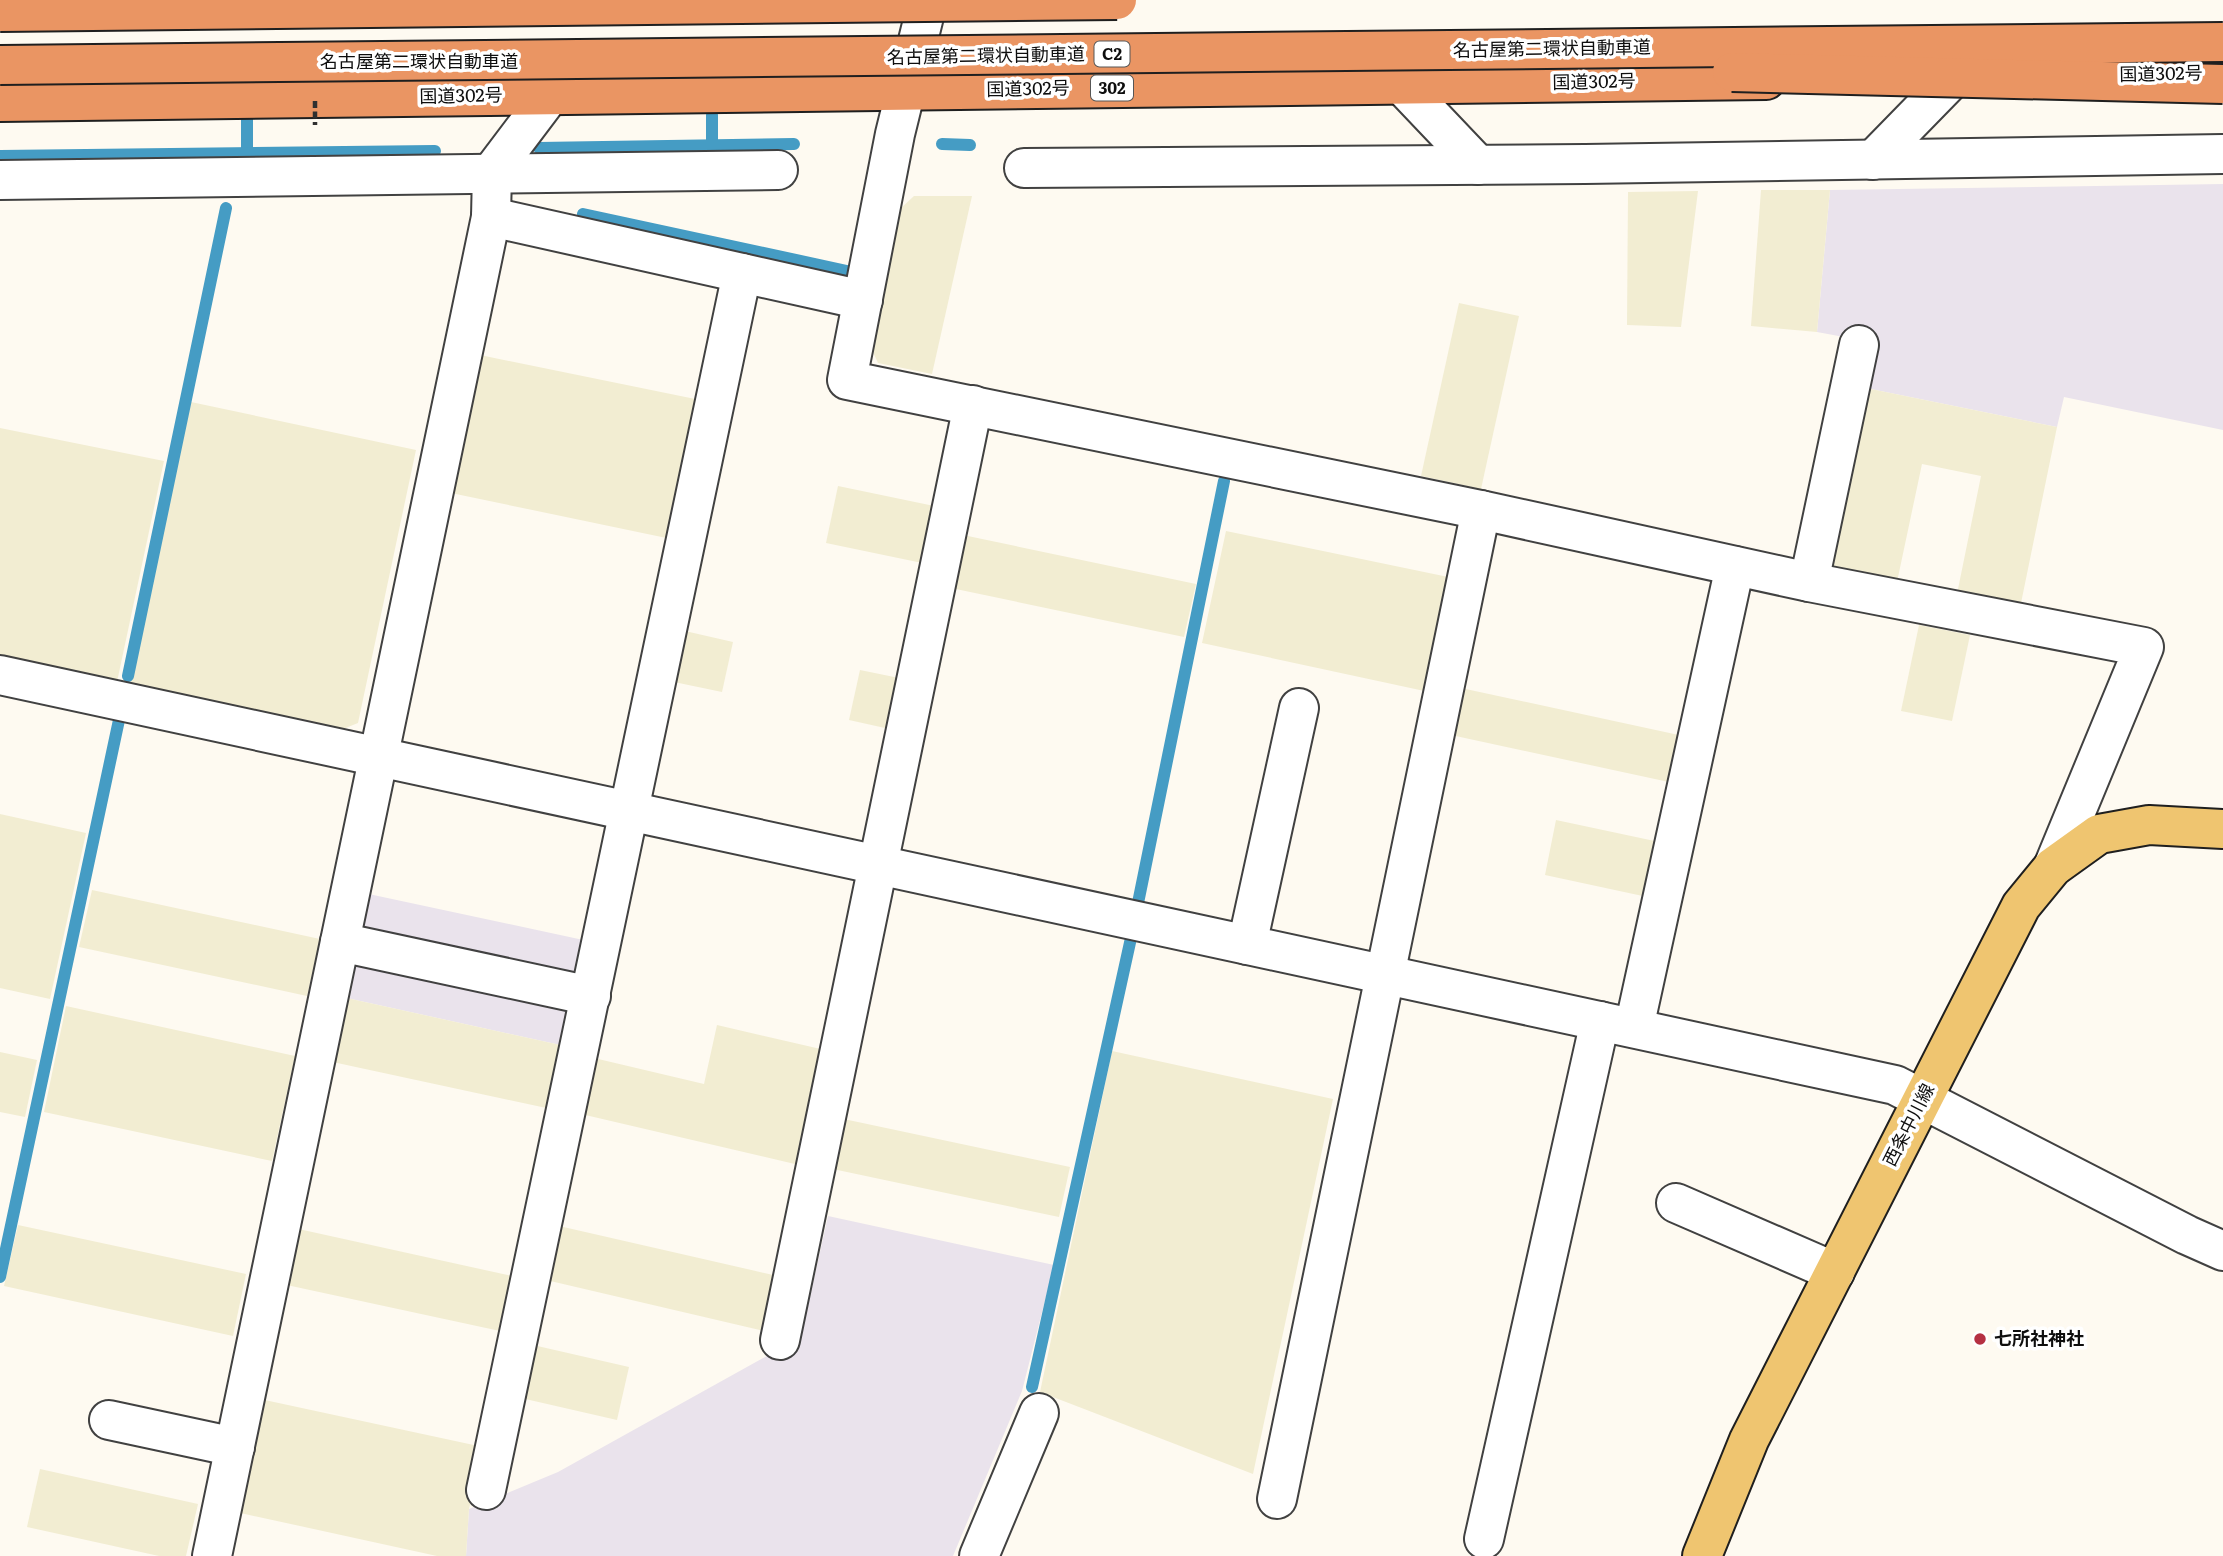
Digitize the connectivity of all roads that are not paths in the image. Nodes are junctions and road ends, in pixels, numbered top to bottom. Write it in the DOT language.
graph roads {
  1 [pos="928,0"];
  2 [pos="1117,0"];
  3 [pos="0,12"];
  4 [pos="2223,42"];
  5 [pos="1259,52"];
  6 [pos="0,65"];
  7 [pos="2223,74"];
  8 [pos="1954,77"];
  9 [pos="2223,84"];
  10 [pos="1402,85"];
  11 [pos="905,90"];
  12 [pos="550,95"];
  13 [pos="0,102"];
  14 [pos="2223,154"];
  15 [pos="1873,160"];
  16 [pos="1478,165"];
  17 [pos="1024,168"];
  18 [pos="778,170"];
  19 [pos="492,172"];
  20 [pos="0,180"];
  21 [pos="491,217"];
  22 [pos="742,273"];
  23 [pos="863,300"];
  24 [pos="1859,345"];
  25 [pos="973,405"];
  26 [pos="1481,510"];
  27 [pos="1735,566"];
  28 [pos="1809,582"];
  29 [pos="0,675"];
  30 [pos="1298,708"];
  31 [pos="379,757"];
  32 [pos="629,811"];
  33 [pos="2223,829"];
  34 [pos="878,865"];
  35 [pos="2053,867"];
  36 [pos="340,942"];
  37 [pos="1247,945"];
  38 [pos="1385,975"];
  39 [pos="591,996"];
  40 [pos="1617,1025"];
  41 [pos="1923,1099"];
  42 [pos="1676,1203"];
  43 [pos="2223,1251"];
  44 [pos="1835,1272"];
  45 [pos="780,1340"];
  46 [pos="1039,1413"];
  47 [pos="109,1420"];
  48 [pos="235,1447"];
  49 [pos="486,1490"];
  50 [pos="1276,1499"];
  51 [pos="1484,1539"];
  52 [pos="212,1556"];
  53 [pos="979,1556"];
  54 [pos="1702,1556"];
  1 -- 11 [label="street"];
  2 -- 3 [label="highway, bridge"];
  4 -- 5 [label="highway, 名古屋第二環状自動車道 / C2, bridge"];
  5 -- 6 [label="highway, 名古屋第二環状自動車道 / C2, bridge"];
  5 -- 9 [label="highway, bridge"];
  7 -- 8 [label="highway, 国道302号 / 302"];
  8 -- 10 [label="highway, 国道302号 / 302"];
  8 -- 15 [label="street"];
  10 -- 11 [label="highway, 国道302号 / 302"];
  10 -- 16 [label="street"];
  11 -- 12 [label="highway, 国道302号 / 302"];
  11 -- 23 [label="street"];
  12 -- 13 [label="highway, 国道302号 / 302"];
  12 -- 19 [label="street"];
  14 -- 15 [label="street"];
  15 -- 16 [label="street"];
  16 -- 17 [label="street"];
  18 -- 19 [label="street"];
  19 -- 20 [label="street"];
  19 -- 21 [label="street"];
  21 -- 22 [label="street"];
  21 -- 31 [label="street"];
  22 -- 23 [label="street"];
  22 -- 32 [label="street"];
  23 -- 25 [label="street"];
  24 -- 28 [label="street"];
  25 -- 26 [label="street"];
  25 -- 34 [label="street"];
  26 -- 27 [label="street"];
  26 -- 38 [label="street"];
  27 -- 28 [label="street"];
  27 -- 40 [label="street"];
  28 -- 35 [label="street"];
  29 -- 31 [label="street"];
  30 -- 37 [label="street"];
  31 -- 32 [label="street"];
  31 -- 36 [label="street"];
  32 -- 34 [label="street"];
  32 -- 39 [label="street"];
  33 -- 35 [label="main road, 西条中川線"];
  34 -- 37 [label="street"];
  34 -- 45 [label="street"];
  35 -- 41 [label="main road, 西条中川線"];
  36 -- 39 [label="street"];
  36 -- 48 [label="street"];
  37 -- 38 [label="street"];
  38 -- 40 [label="street"];
  38 -- 50 [label="street"];
  39 -- 49 [label="street"];
  40 -- 41 [label="street"];
  40 -- 51 [label="street"];
  41 -- 43 [label="street"];
  41 -- 44 [label="main road, 西条中川線"];
  42 -- 44 [label="street"];
  44 -- 54 [label="main road, 西条中川線"];
  46 -- 53 [label="street"];
  47 -- 48 [label="street"];
  48 -- 52 [label="street"];
}
